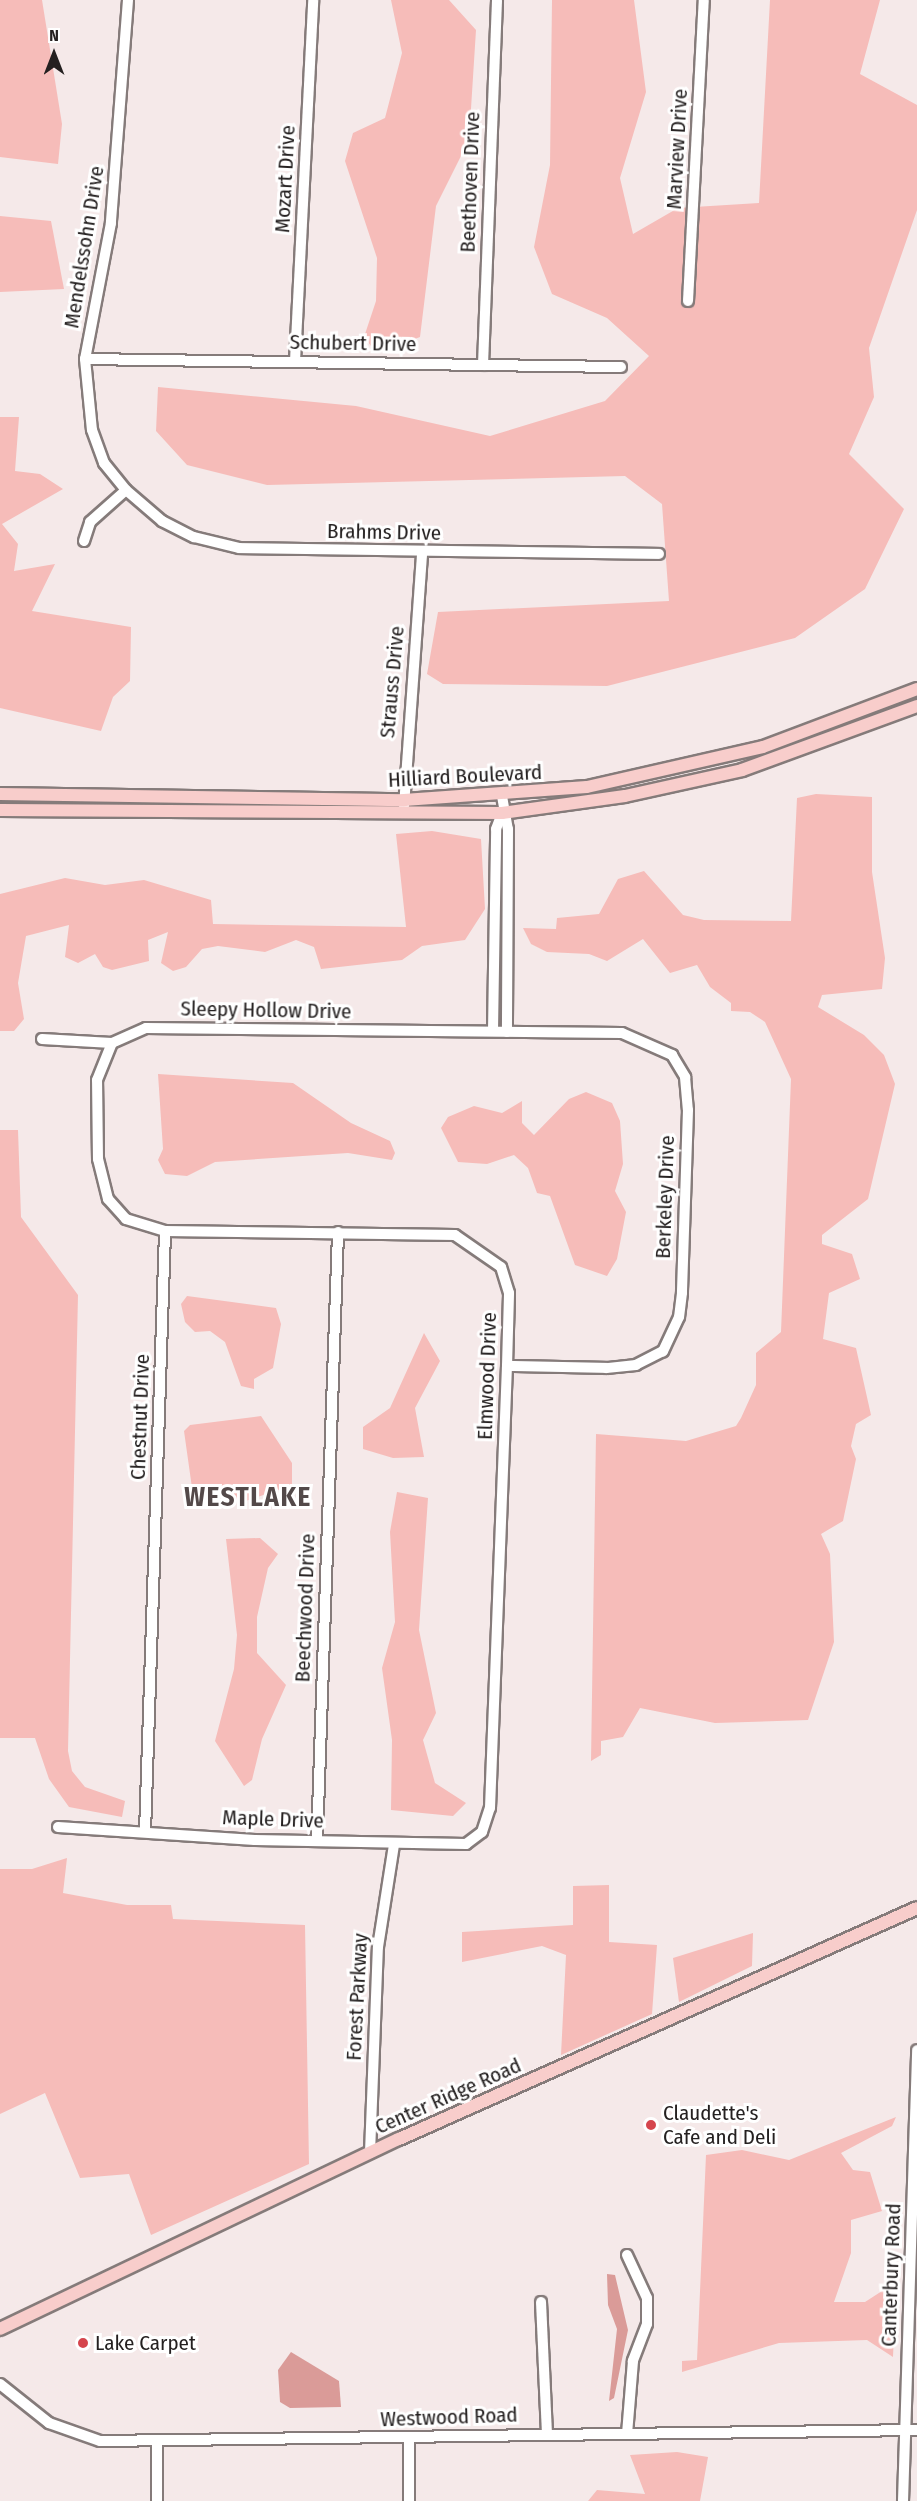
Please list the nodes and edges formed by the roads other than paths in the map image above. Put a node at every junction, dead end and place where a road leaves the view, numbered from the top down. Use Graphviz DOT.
graph roads {
  1 [pos="128,0"];
  2 [pos="313,0"];
  3 [pos="497,0"];
  4 [pos="704,0"];
  5 [pos="688,301"];
  6 [pos="85,359"];
  7 [pos="295,361"];
  8 [pos="483,365"];
  9 [pos="621,367"];
  10 [pos="126,490"];
  11 [pos="84,541"];
  12 [pos="422,553"];
  13 [pos="659,554"];
  14 [pos="917,689"];
  15 [pos="917,706"];
  16 [pos="0,794"];
  17 [pos="502,796"];
  18 [pos="404,800"];
  19 [pos="0,810"];
  20 [pos="502,813"];
  21 [pos="403,816"];
  22 [pos="494,1031"];
  23 [pos="507,1032"];
  24 [pos="42,1039"];
  25 [pos="112,1043"];
  26 [pos="165,1231"];
  27 [pos="338,1232"];
  28 [pos="507,1366"];
  29 [pos="58,1827"];
  30 [pos="145,1832"];
  31 [pos="482,1832"];
  32 [pos="317,1840"];
  33 [pos="394,1845"];
  34 [pos="917,1908"];
  35 [pos="917,2050"];
  36 [pos="370,2153"];
  37 [pos="627,2255"];
  38 [pos="541,2302"];
  39 [pos="0,2329"];
  40 [pos="0,2384"];
  41 [pos="911,2430"];
  42 [pos="547,2434"];
  43 [pos="627,2434"];
  44 [pos="410,2438"];
  45 [pos="157,2440"];
  46 [pos="157,2501"];
  47 [pos="410,2501"];
  48 [pos="903,2501"];
  1 -- 6 [label="street, Mendelssohn Drive"];
  2 -- 7 [label="street, Mozart Drive"];
  3 -- 8 [label="street, Beethoven Drive"];
  4 -- 5 [label="street, Marview Drive"];
  6 -- 7 [label="street, Schubert Drive"];
  6 -- 10 [label="street, Mendelssohn Drive"];
  7 -- 8 [label="street, Schubert Drive"];
  8 -- 9 [label="street, Schubert Drive"];
  10 -- 11 [label="street"];
  10 -- 12 [label="street, Brahms Drive"];
  12 -- 13 [label="street, Brahms Drive"];
  12 -- 18 [label="street, Strauss Drive"];
  14 -- 17 [label="main road, Hilliard Boulevard"];
  15 -- 20 [label="main road, Hilliard Boulevard"];
  16 -- 18 [label="main road, Hilliard Boulevard"];
  17 -- 18 [label="main road, Hilliard Boulevard"];
  17 -- 20 [label="street"];
  18 -- 21 [label="street, Strauss Drive"];
  19 -- 21 [label="main road, Hilliard Boulevard"];
  20 -- 21 [label="main road, Hilliard Boulevard"];
  20 -- 22 [label="street"];
  20 -- 23 [label="street"];
  22 -- 23 [label="street, Berkeley Drive"];
  22 -- 25 [label="street, Sleepy Hollow Drive"];
  23 -- 28 [label="street, Berkeley Drive"];
  24 -- 25 [label="street, Sleepy Hollow Drive"];
  25 -- 26 [label="street"];
  26 -- 27 [label="street, Elmwood Drive"];
  26 -- 30 [label="street, Chestnut Drive"];
  27 -- 28 [label="street, Elmwood Drive"];
  27 -- 32 [label="street, Beechwood Drive"];
  28 -- 31 [label="street, Elmwood Drive"];
  29 -- 30 [label="street, Maple Drive"];
  30 -- 32 [label="street, Maple Drive"];
  31 -- 33 [label="street, Maple Drive"];
  32 -- 33 [label="street, Maple Drive"];
  33 -- 36 [label="street, Forest Parkway"];
  34 -- 36 [label="main road, Center Ridge Road"];
  35 -- 41 [label="street, Canterbury Road"];
  36 -- 39 [label="main road, Center Ridge Road"];
  37 -- 43 [label="street"];
  38 -- 42 [label="street"];
  40 -- 45 [label="street, Westwood Road"];
  41 -- 43 [label="street, Westwood Road"];
  41 -- 48 [label="street, Canterbury Road"];
  42 -- 43 [label="street, Westwood Road"];
  42 -- 44 [label="street, Westwood Road"];
  44 -- 45 [label="street, Westwood Road"];
  44 -- 47 [label="street"];
  45 -- 46 [label="street"];
}
